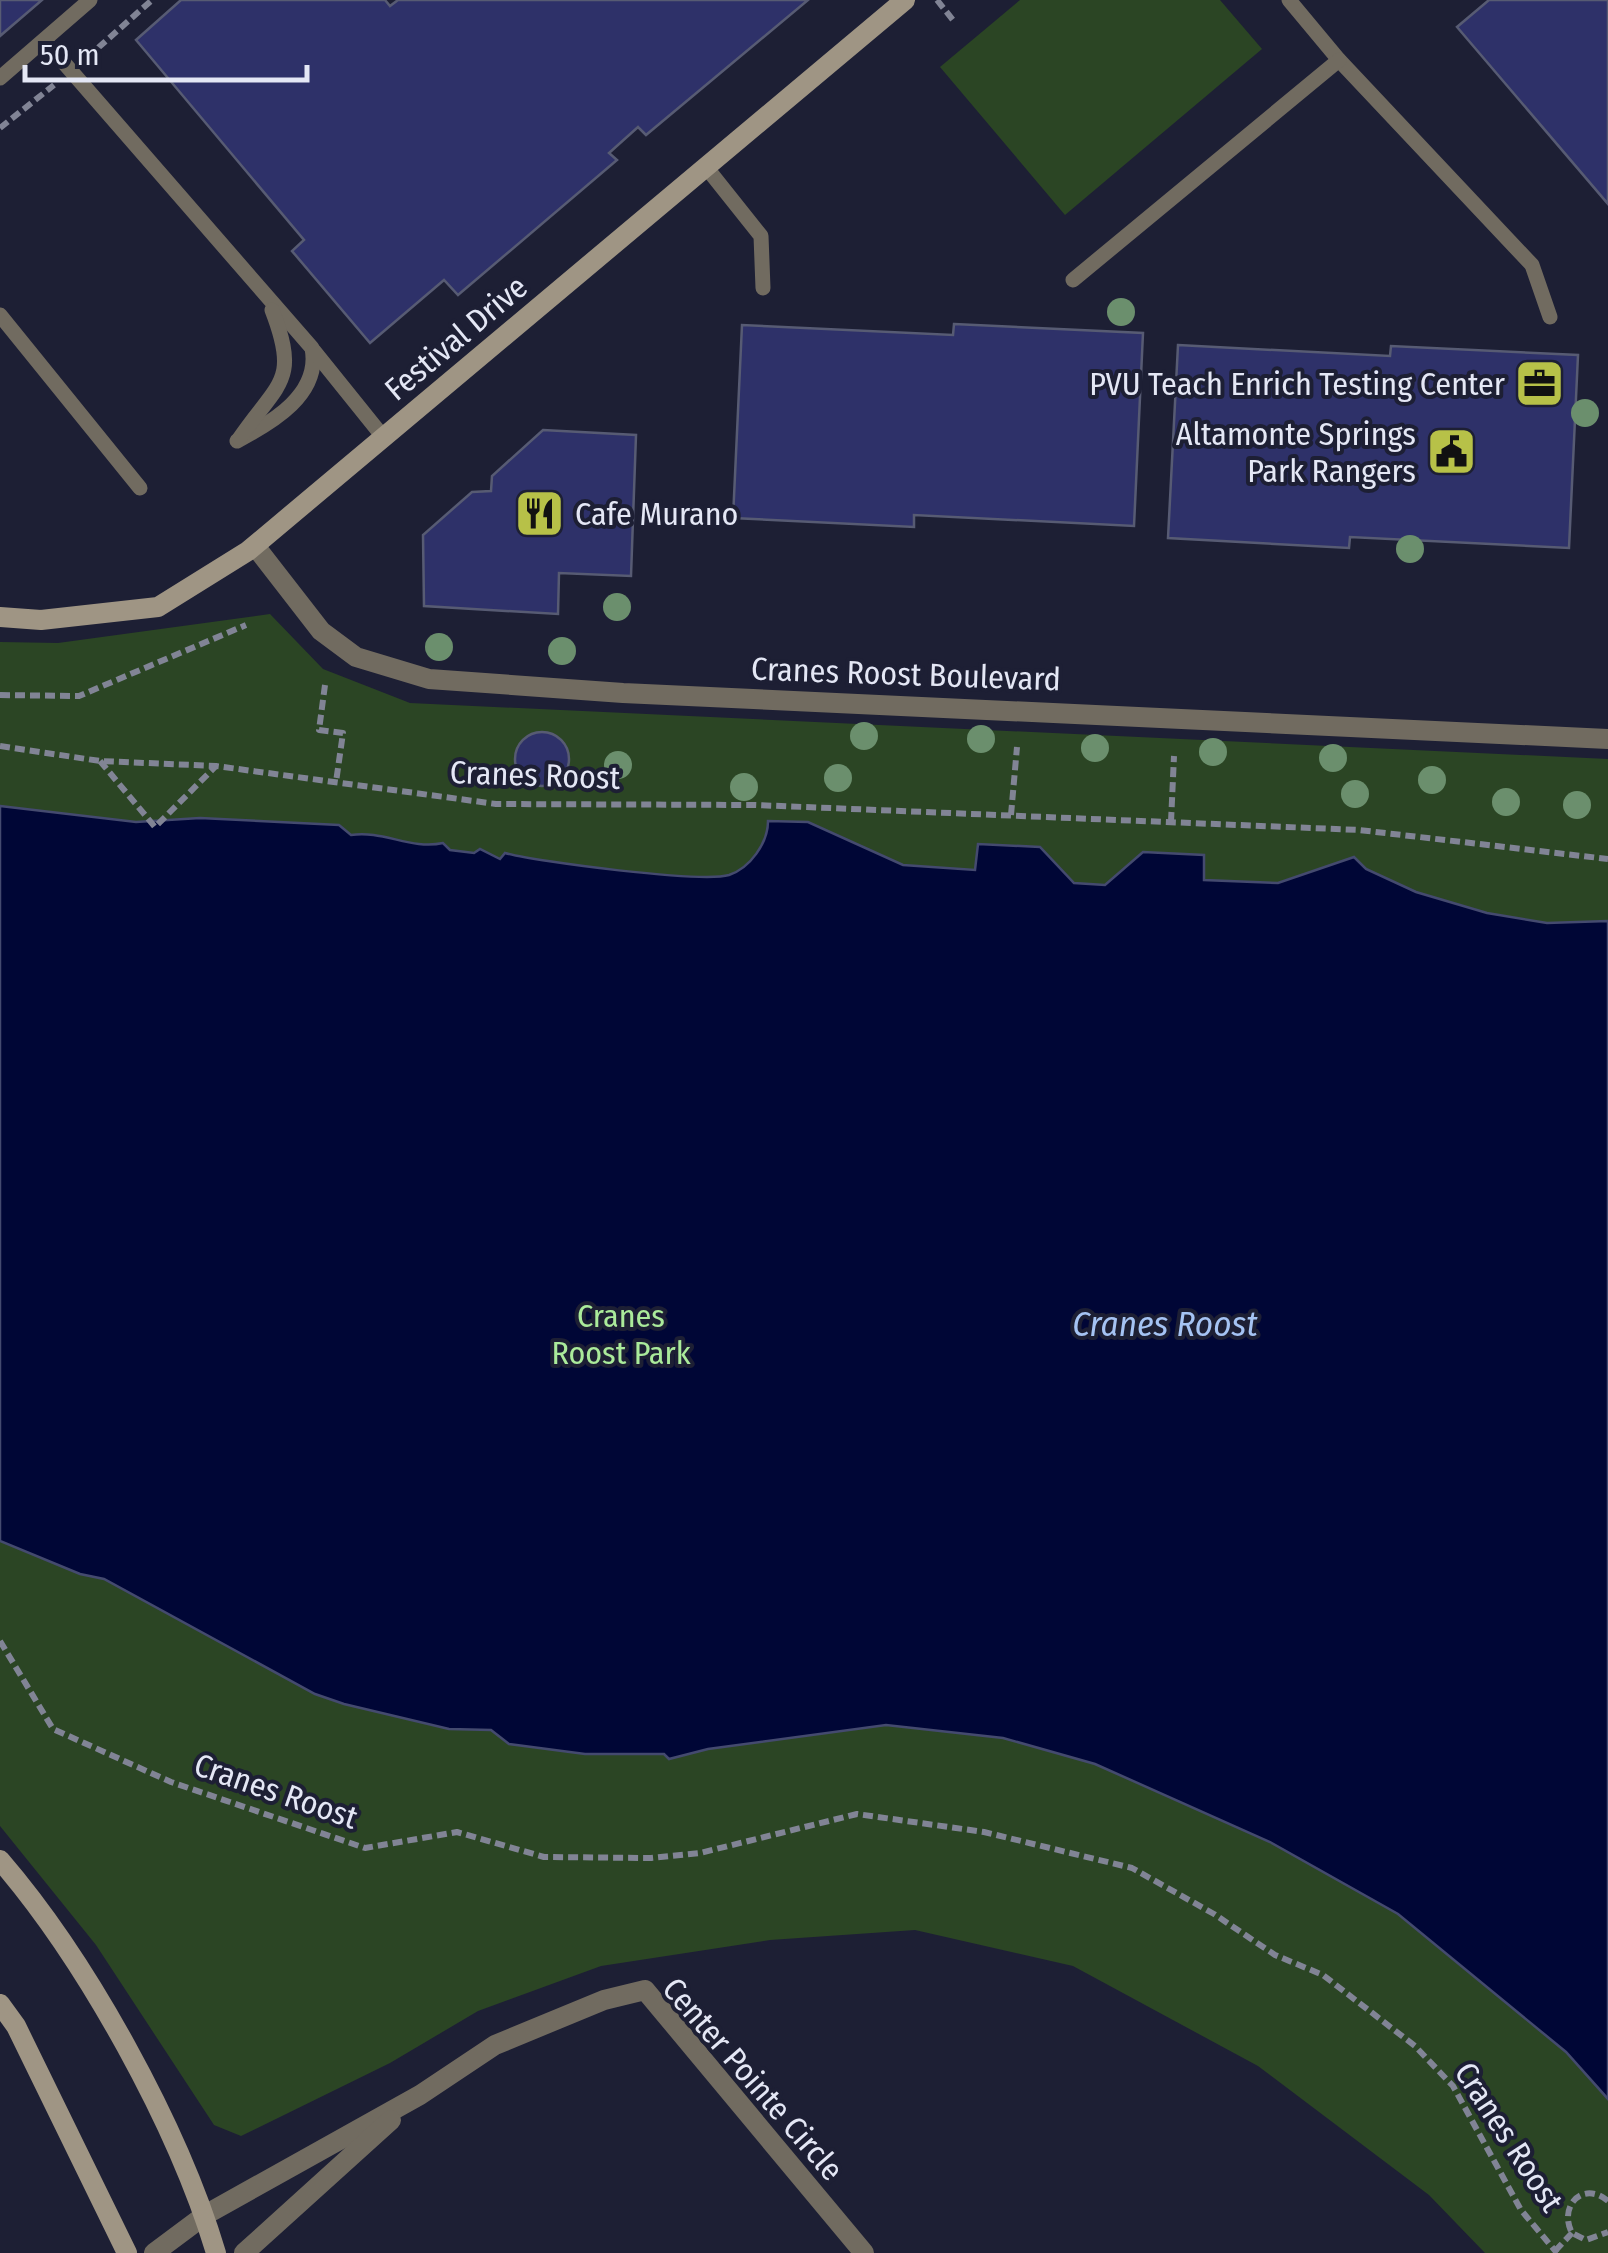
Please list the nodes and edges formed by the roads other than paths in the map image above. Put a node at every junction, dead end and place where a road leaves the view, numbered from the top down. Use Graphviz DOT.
graph roads {
  1 [pos="90,0"];
  2 [pos="905,0"];
  3 [pos="1289,0"];
  4 [pos="45,42"];
  5 [pos="1339,60"];
  6 [pos="0,78"];
  7 [pos="706,168"];
  8 [pos="1073,280"];
  9 [pos="763,288"];
  10 [pos="270,306"];
  11 [pos="0,315"];
  12 [pos="1550,317"];
  13 [pos="312,348"];
  14 [pos="384,438"];
  15 [pos="140,488"];
  16 [pos="255,546"];
  17 [pos="0,617"];
  18 [pos="1608,740"];
  19 [pos="0,1860"];
  20 [pos="0,2004"];
  21 [pos="420,2094"];
  22 [pos="205,2215"];
  23 [pos="128,2253"];
  24 [pos="154,2253"];
  25 [pos="216,2253"];
  26 [pos="244,2253"];
  27 [pos="864,2253"];
  1 -- 4 [label="lane"];
  2 -- 7 [label="street, Festival Drive"];
  3 -- 5 [label="lane"];
  4 -- 6 [label="lane"];
  4 -- 10 [label="lane"];
  5 -- 8 [label="lane"];
  5 -- 12 [label="lane"];
  7 -- 9 [label="lane"];
  7 -- 14 [label="street, Festival Drive"];
  10 -- 13 [label="lane"];
  10 -- 13 [label="lane"];
  11 -- 15 [label="lane"];
  13 -- 14 [label="lane"];
  14 -- 16 [label="street, Festival Drive"];
  16 -- 17 [label="street, Festival Drive"];
  16 -- 18 [label="street, Cranes Roost Boulevard"];
  19 -- 22 [label="street"];
  20 -- 23 [label="street"];
  21 -- 22 [label="street, Center Pointe Circle"];
  21 -- 26 [label="street, Center Pointe Circle"];
  21 -- 27 [label="street, Center Pointe Circle"];
  22 -- 24 [label="street, Center Pointe Circle"];
  22 -- 25 [label="street"];
}
